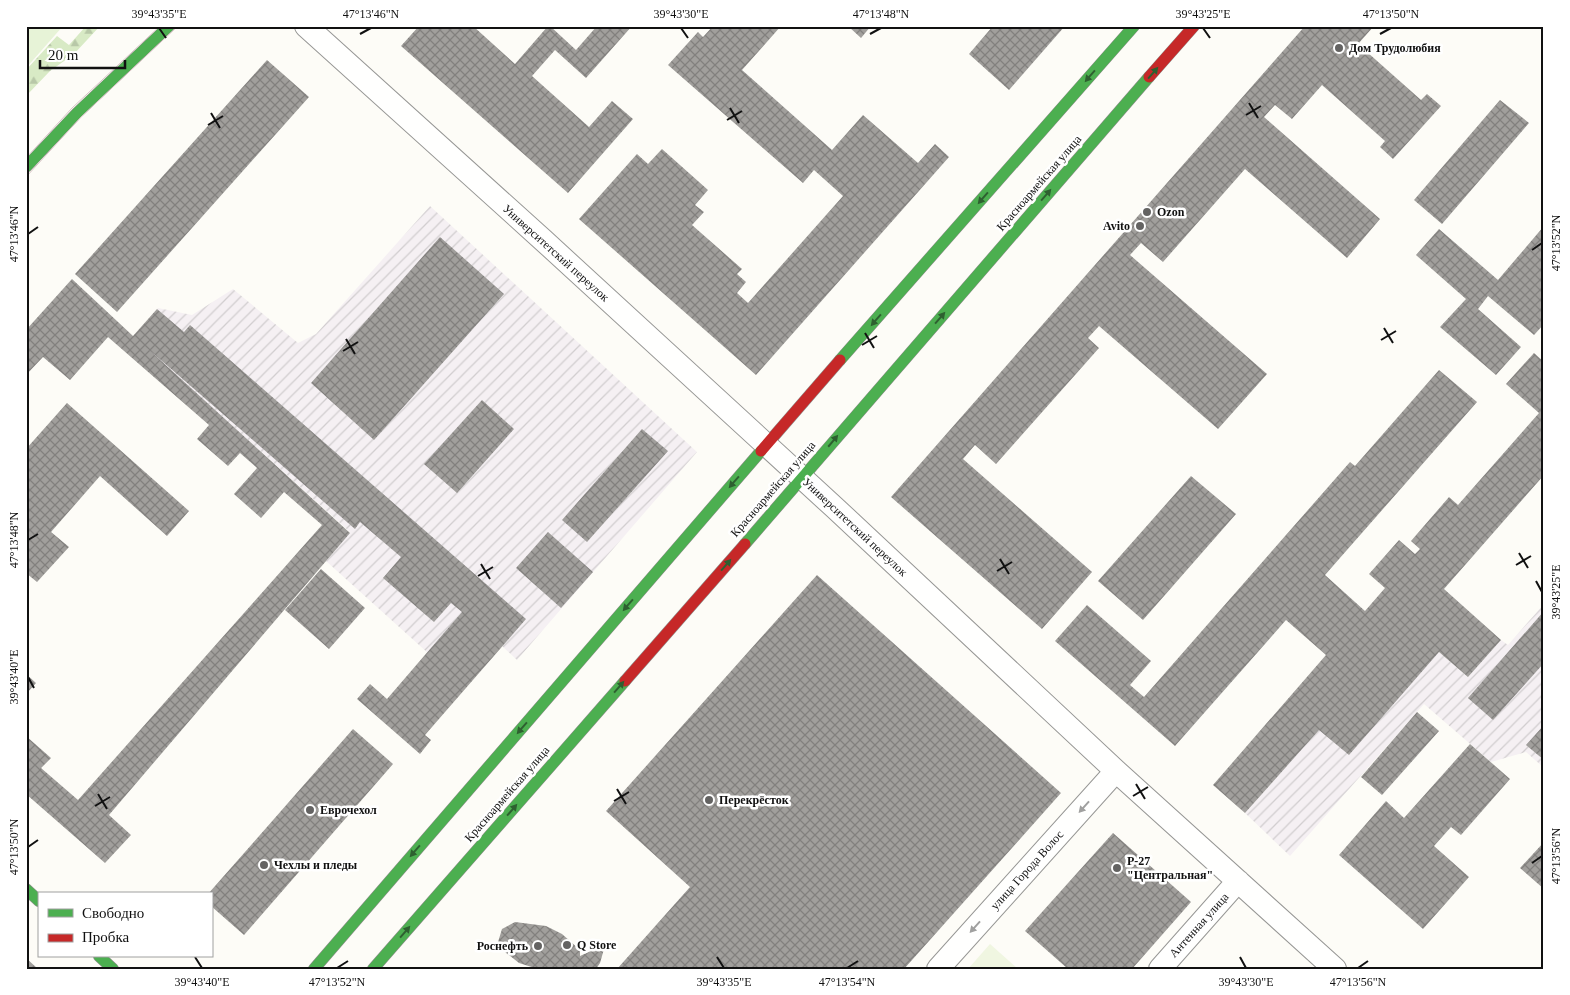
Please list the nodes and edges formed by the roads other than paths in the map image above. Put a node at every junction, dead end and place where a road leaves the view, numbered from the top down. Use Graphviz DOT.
graph roads {
  1 [pos="169,26"];
  2 [pos="306,26"];
  3 [pos="1134,26"];
  4 [pos="1194,26"];
  5 [pos="26,167"];
  6 [pos="766,445"];
  7 [pos="802,478"];
  8 [pos="1116,771"];
  9 [pos="1238,881"];
  10 [pos="26,889"];
  11 [pos="38,900"];
  12 [pos="101,958"];
  13 [pos="113,969"];
  14 [pos="314,969"];
  15 [pos="373,969"];
  16 [pos="938,969"];
  17 [pos="1160,969"];
  18 [pos="1335,969"];
  1 -- 5 [label="main road"];
  2 -- 6 [label="street, Университетский переулок"];
  3 -- 6 [label="main road, one-way"];
  7 -- 4 [label="main road, Красноармейская улица, one-way"];
  6 -- 7 [label="street, Университетский переулок"];
  6 -- 14 [label="main road, one-way"];
  7 -- 8 [label="street, Университетский переулок"];
  15 -- 7 [label="main road, Красноармейская улица, one-way"];
  8 -- 9 [label="street, Университетский переулок"];
  8 -- 16 [label="street, улица Города Волос, one-way"];
  9 -- 17 [label="street, Антенная улица"];
  9 -- 18 [label="street, Университетский переулок"];
  10 -- 11 [label="main road"];
  12 -- 13 [label="main road"];
}
